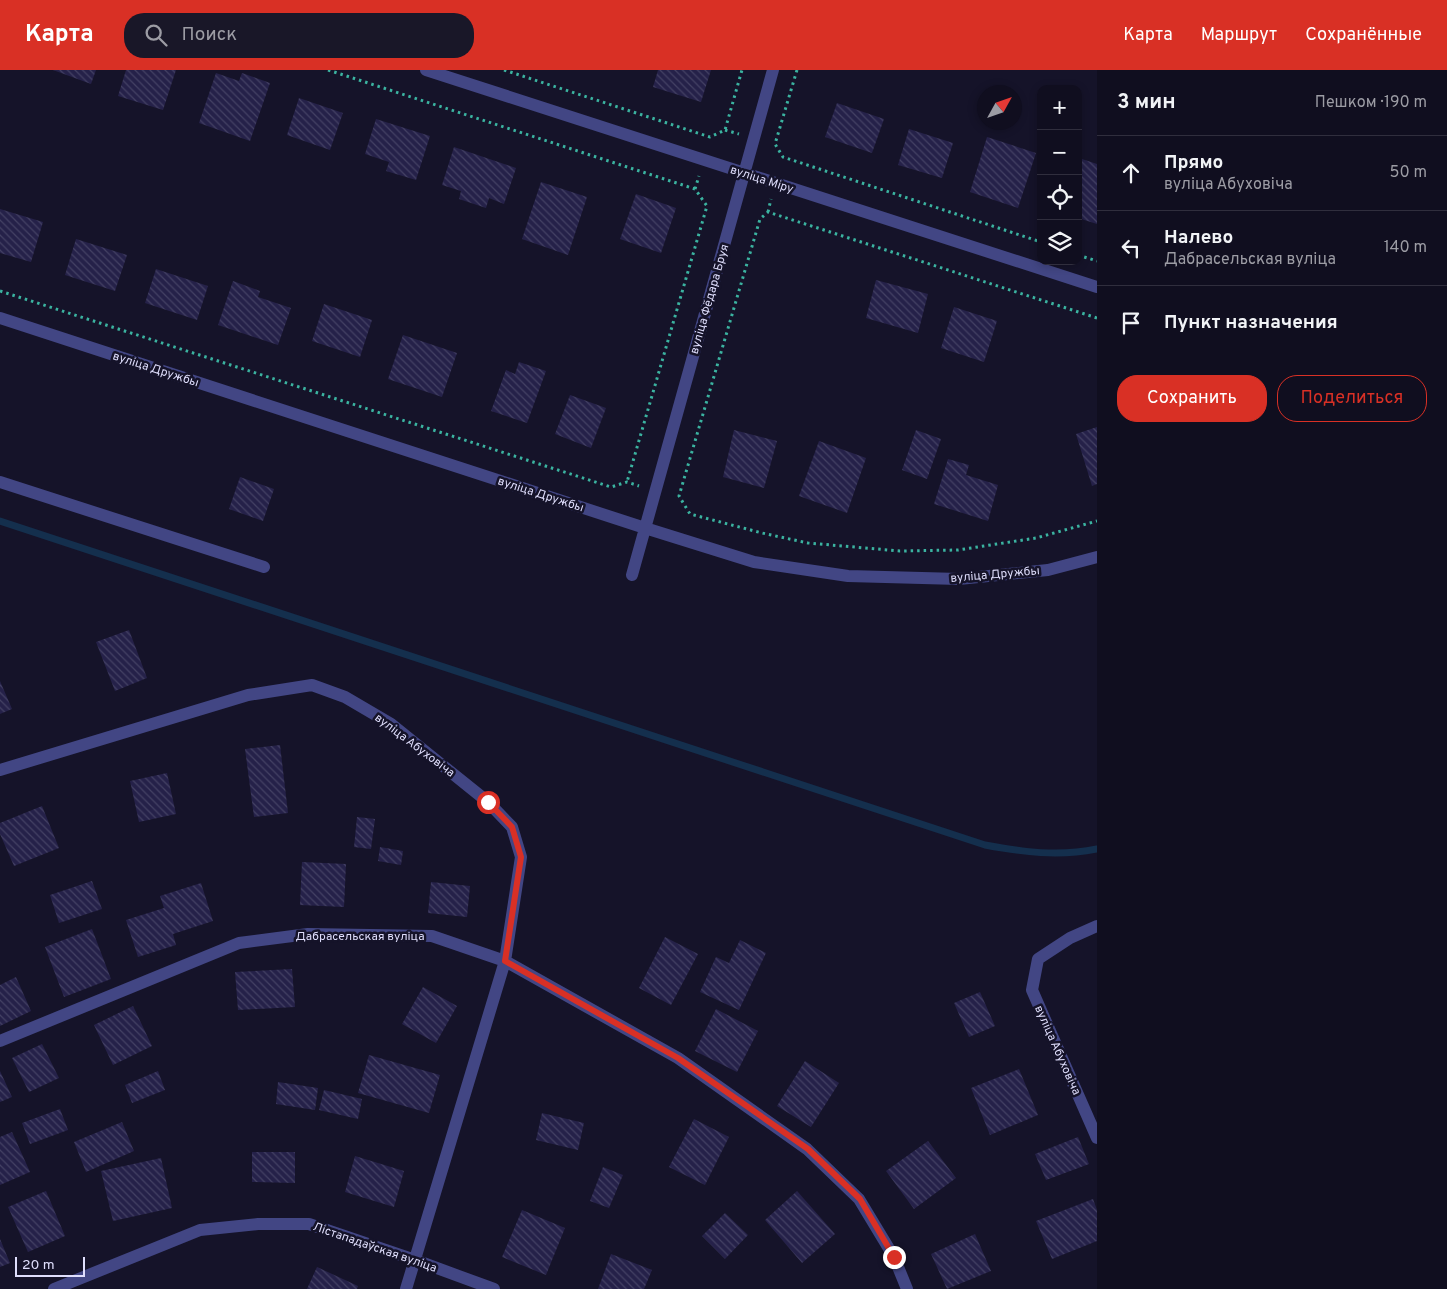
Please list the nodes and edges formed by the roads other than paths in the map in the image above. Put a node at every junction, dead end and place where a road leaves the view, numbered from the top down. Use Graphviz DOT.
graph roads {
  1 [pos="426,70"];
  2 [pos="773,70"];
  3 [pos="744,173"];
  4 [pos="1097,287"];
  5 [pos="0,318"];
  6 [pos="0,482"];
  7 [pos="645,528"];
  8 [pos="1097,557"];
  9 [pos="264,567"];
  10 [pos="632,575"];
  11 [pos="0,770"];
  12 [pos="1097,926"];
  13 [pos="505,961"];
  14 [pos="0,1041"];
  15 [pos="1097,1138"];
  16 [pos="415,1260"];
  17 [pos="54,1289"];
  18 [pos="406,1289"];
  19 [pos="494,1289"];
  20 [pos="907,1289"];
  1 -- 3 [label="street, вуліца Міру"];
  2 -- 3 [label="street, вуліца Фёдара Бруя"];
  3 -- 4 [label="street, вуліца Міру"];
  3 -- 7 [label="street, вуліца Фёдара Бруя"];
  5 -- 7 [label="street, вуліца Дружбы"];
  6 -- 9 [label="street"];
  7 -- 8 [label="street, вуліца Дружбы"];
  7 -- 10 [label="street, вуліца Фёдара Бруя"];
  11 -- 13 [label="street, вуліца Абуховіча"];
  12 -- 15 [label="street, вуліца Абуховіча"];
  13 -- 14 [label="street, Дабрасельская вуліца"];
  13 -- 16 [label="street, вуліца Абуховіча"];
  13 -- 20 [label="street, Дабрасельская вуліца"];
  16 -- 17 [label="street, Лістападаўская вуліца"];
  16 -- 18 [label="street, вуліца Абуховіча"];
  16 -- 19 [label="street, Лістападаўская вуліца"];
}
